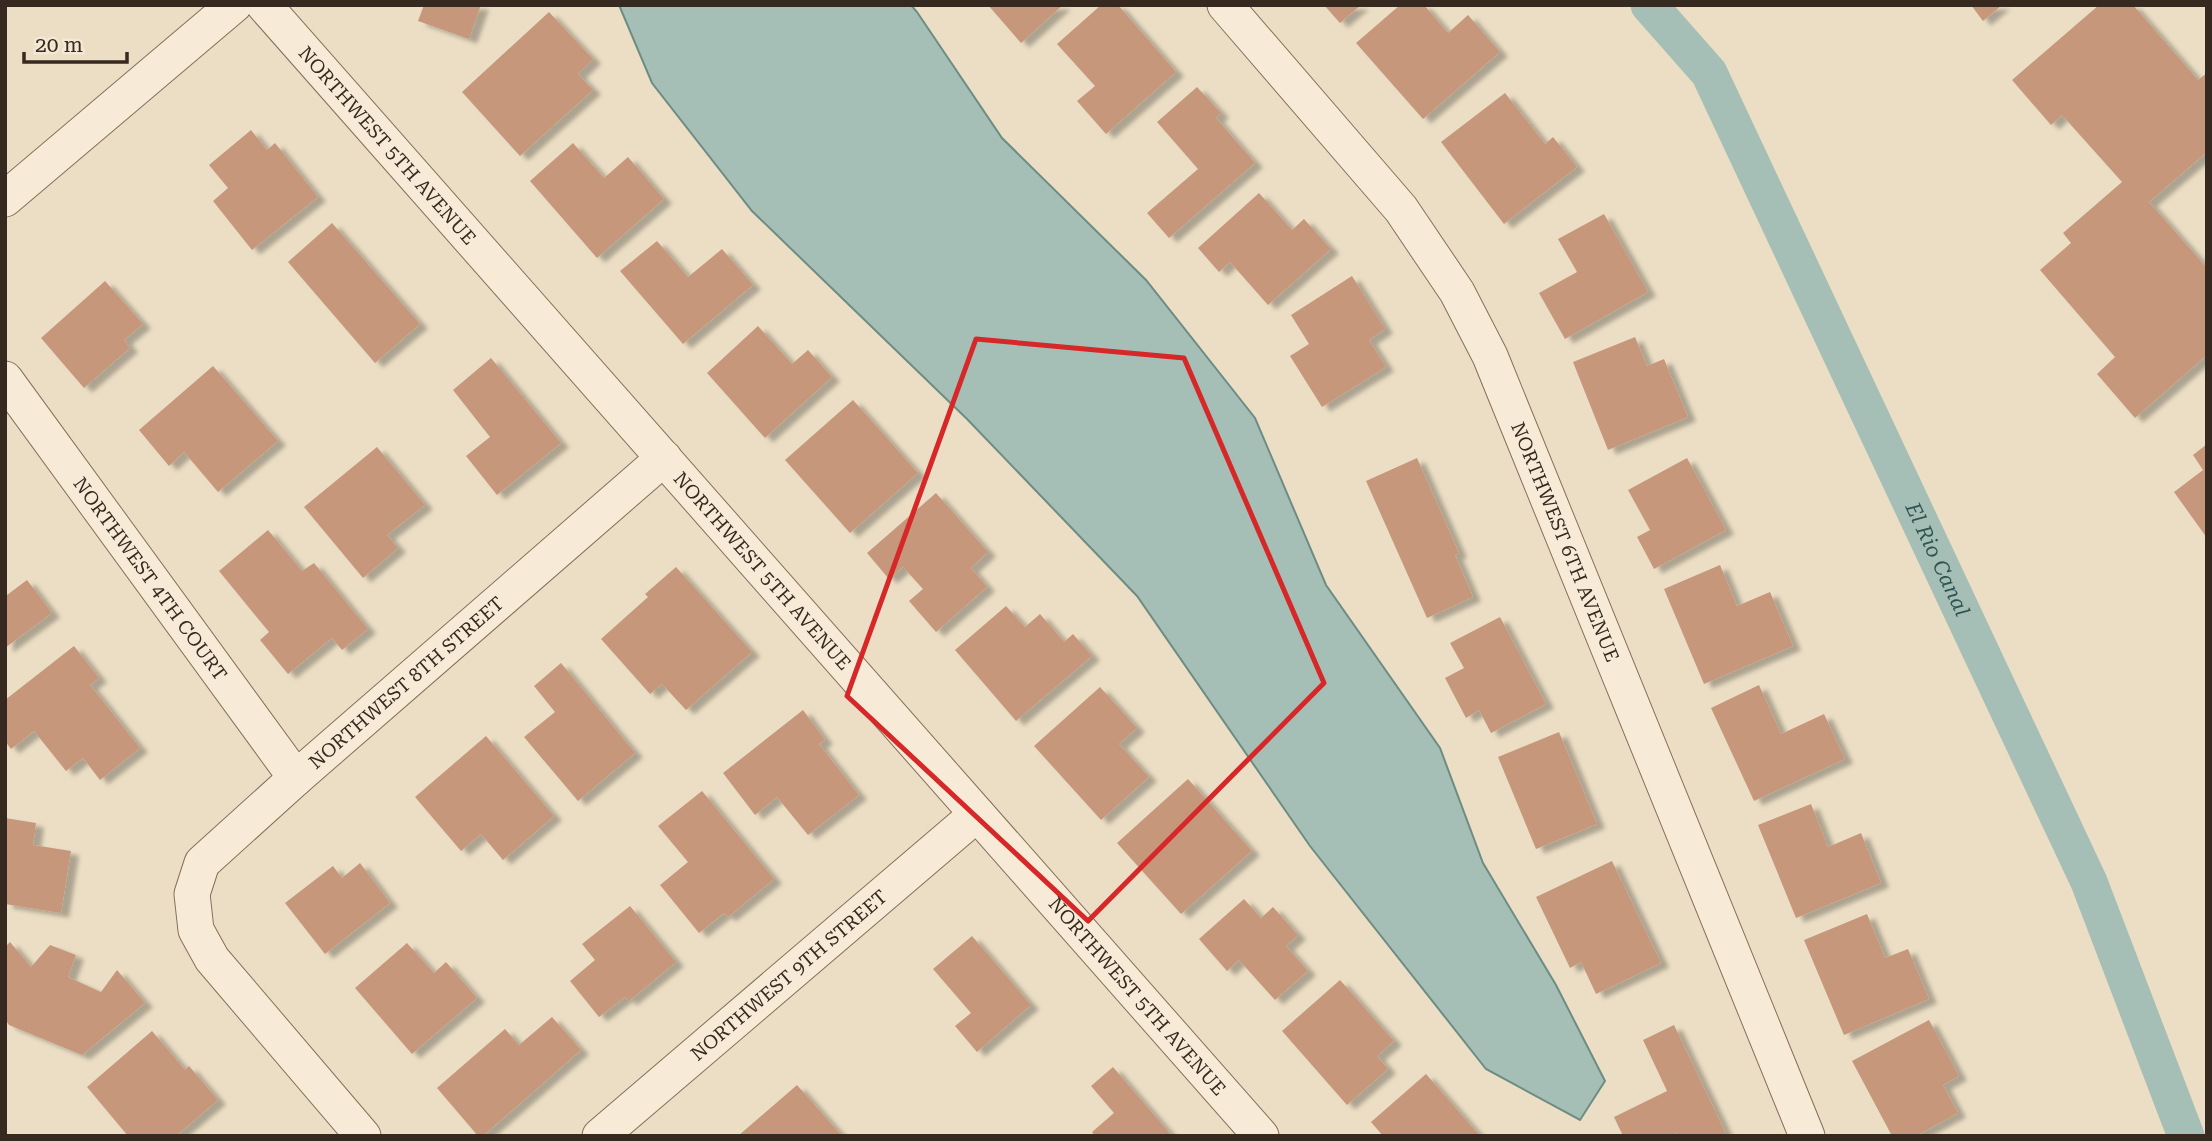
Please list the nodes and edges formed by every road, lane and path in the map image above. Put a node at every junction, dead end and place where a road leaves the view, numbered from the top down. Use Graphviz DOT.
graph roads {
  1 [pos="234,5"];
  2 [pos="264,5"];
  3 [pos="1225,5"];
  4 [pos="5,199"];
  5 [pos="5,379"];
  6 [pos="664,458"];
  7 [pos="296,778"];
  8 [pos="977,814"];
  9 [pos="363,1136"];
  10 [pos="600,1136"];
  11 [pos="1261,1136"];
  12 [pos="1807,1136"];
  1 -- 4 [label="street"];
  2 -- 6 [label="street, NORTHWEST 5TH AVENUE"];
  3 -- 12 [label="street, NORTHWEST 6TH AVENUE"];
  5 -- 7 [label="street, NORTHWEST 4TH COURT"];
  6 -- 7 [label="street, NORTHWEST 8TH STREET"];
  6 -- 8 [label="street, NORTHWEST 5TH AVENUE"];
  7 -- 9 [label="street, NORTHWEST 8TH STREET"];
  8 -- 10 [label="street, NORTHWEST 9TH STREET"];
  8 -- 11 [label="street, NORTHWEST 5TH AVENUE"];
}
